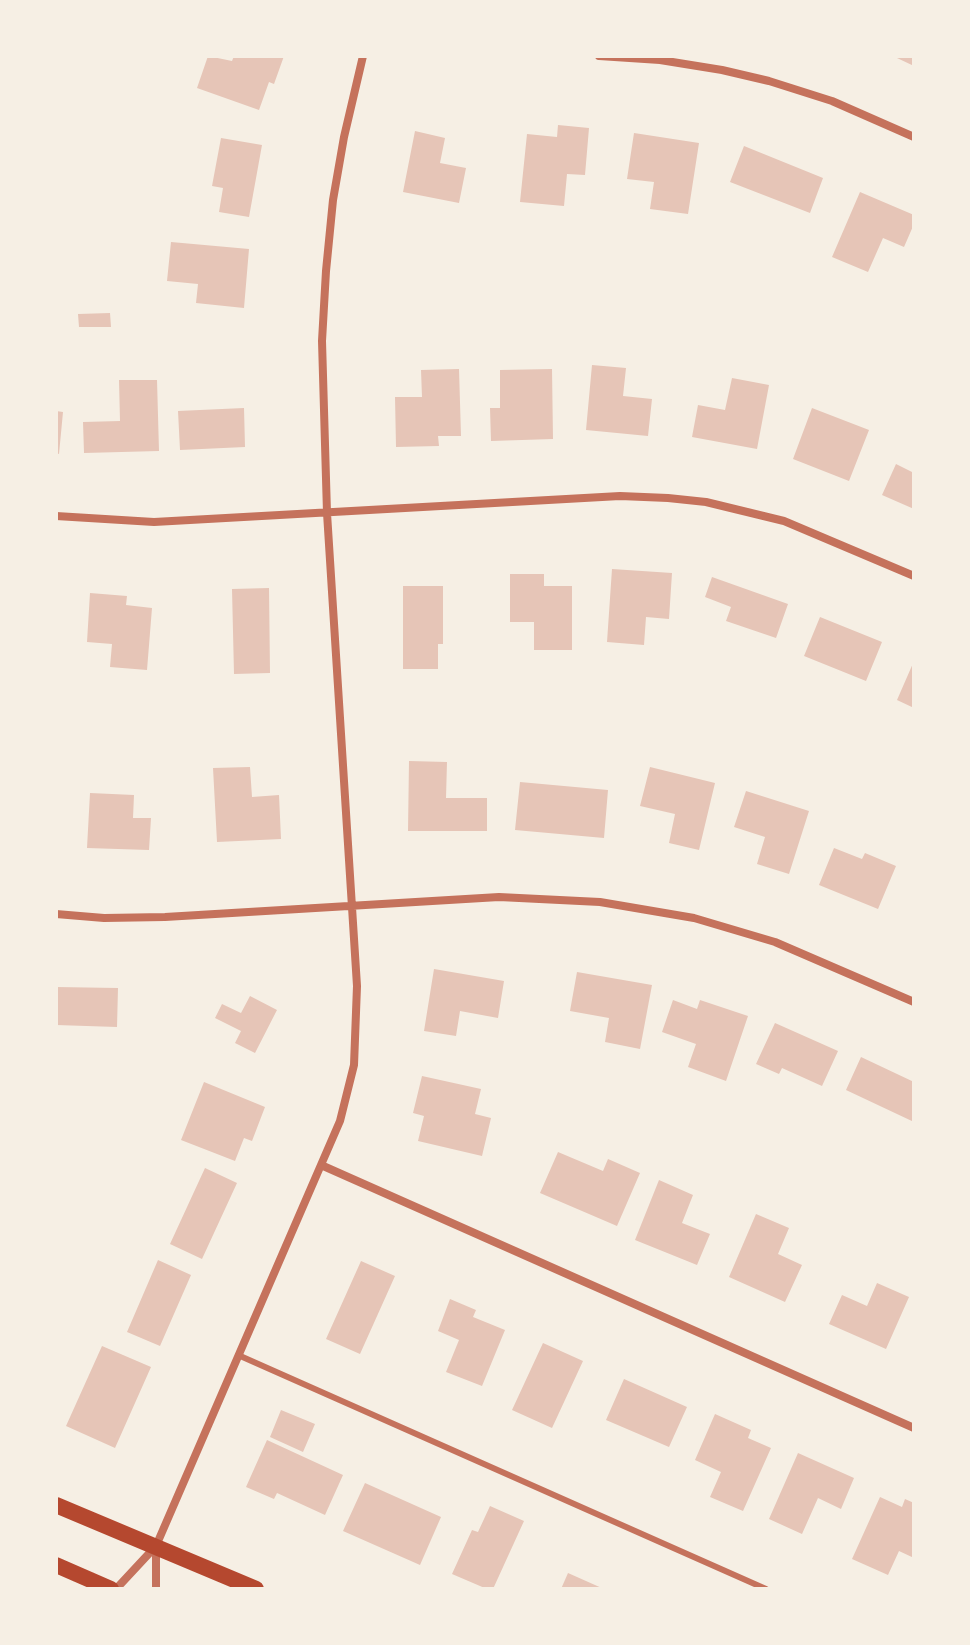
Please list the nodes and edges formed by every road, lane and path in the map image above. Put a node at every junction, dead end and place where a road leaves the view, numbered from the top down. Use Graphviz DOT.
graph roads {
  1 [pos="363,56"];
  2 [pos="599,56"];
  3 [pos="914,137"];
  4 [pos="327,513"];
  5 [pos="56,516"];
  6 [pos="914,576"];
  7 [pos="351,906"];
  8 [pos="56,914"];
  9 [pos="914,1002"];
  10 [pos="321,1165"];
  11 [pos="238,1355"];
  12 [pos="914,1428"];
  13 [pos="56,1505"];
  14 [pos="156,1546"];
  15 [pos="56,1565"];
  16 [pos="114,1589"];
  17 [pos="156,1589"];
  18 [pos="256,1589"];
  19 [pos="766,1589"];
  1 -- 4 [label="street"];
  2 -- 3 [label="street"];
  4 -- 5 [label="street"];
  4 -- 6 [label="street"];
  4 -- 7 [label="street"];
  7 -- 8 [label="street"];
  7 -- 9 [label="street"];
  7 -- 10 [label="street"];
  10 -- 11 [label="street"];
  10 -- 12 [label="street"];
  11 -- 14 [label="street"];
  11 -- 19 [label="lane"];
  13 -- 14 [label="main road"];
  14 -- 16 [label="street"];
  14 -- 17 [label="street"];
  14 -- 18 [label="main road"];
  15 -- 16 [label="main road"];
}
